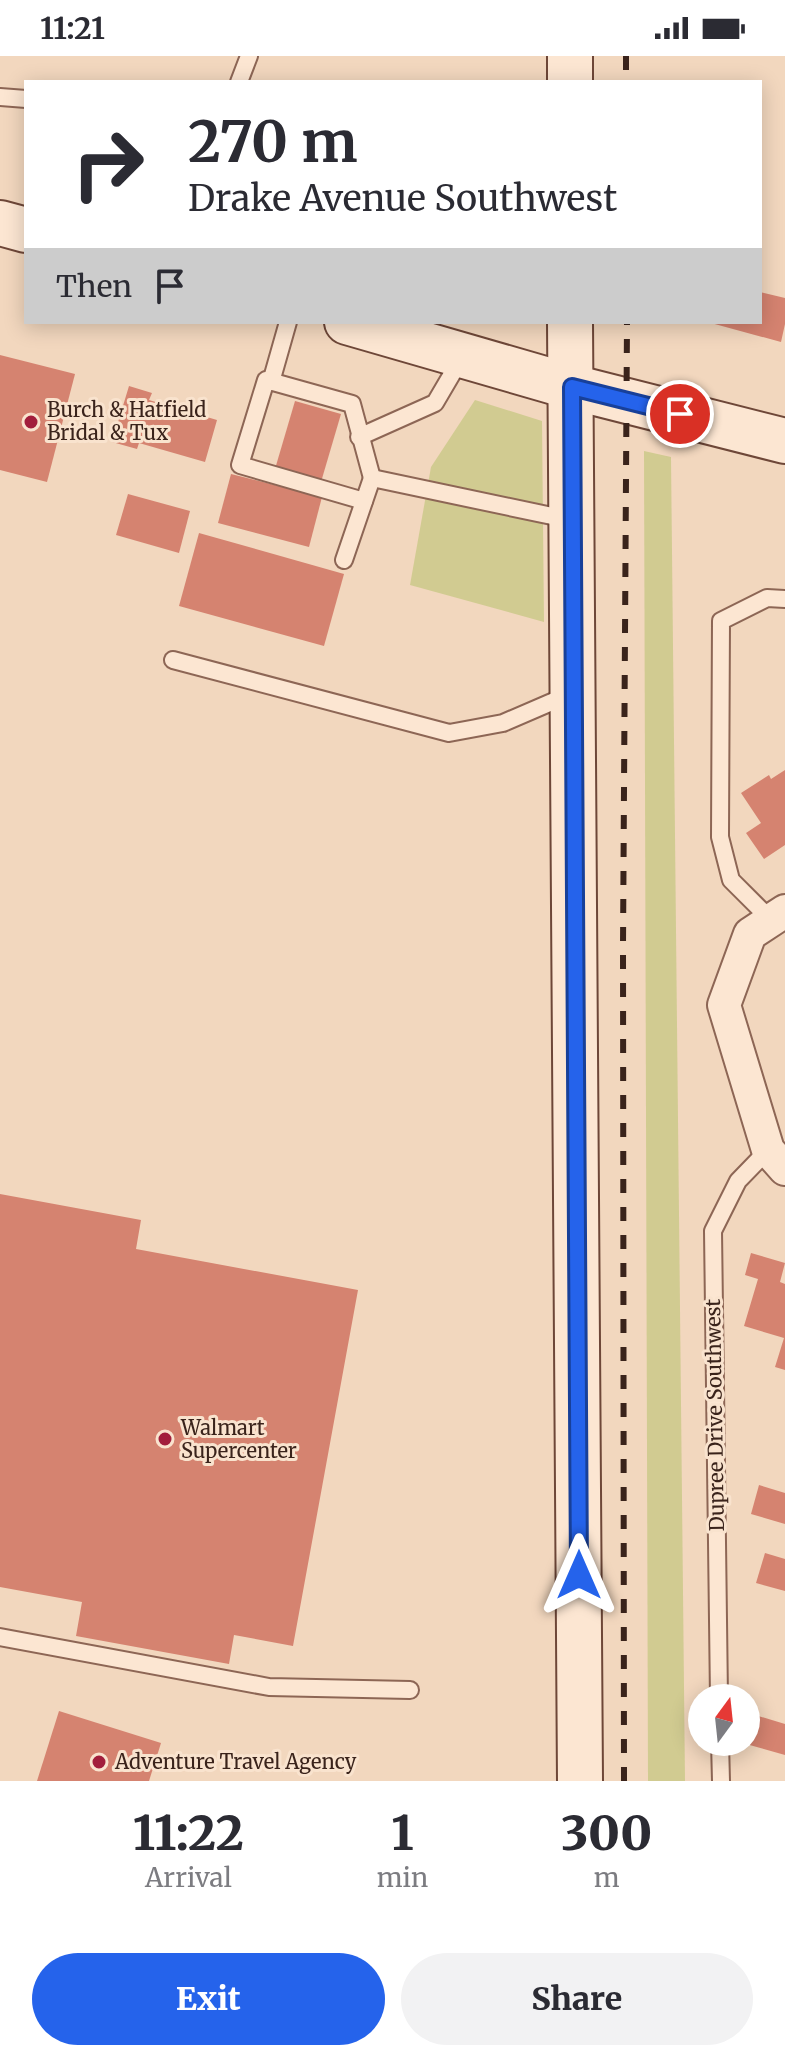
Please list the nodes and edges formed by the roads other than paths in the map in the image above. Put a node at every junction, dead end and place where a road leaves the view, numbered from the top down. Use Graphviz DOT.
graph roads {
  1 [pos="249,56"];
  2 [pos="570,56"];
  3 [pos="240,80"];
  4 [pos="570,80"];
  5 [pos="0,97"];
  6 [pos="24,99"];
  7 [pos="0,223"];
  8 [pos="24,229"];
  9 [pos="287,324"];
  10 [pos="354,324"];
  11 [pos="570,324"];
  12 [pos="462,356"];
  13 [pos="271,382"];
  14 [pos="572,387"];
  15 [pos="359,437"];
  16 [pos="785,441"];
  17 [pos="372,478"];
  18 [pos="364,501"];
  19 [pos="572,520"];
  20 [pos="344,560"];
  21 [pos="785,599"];
  22 [pos="173,660"];
  23 [pos="573,693"];
  24 [pos="778,915"];
  25 [pos="776,1160"];
  26 [pos="0,1637"];
  27 [pos="719,1684"];
  28 [pos="410,1690"];
  29 [pos="720,1756"];
  30 [pos="580,1781"];
  31 [pos="721,1781"];
  1 -- 3 [label="lane"];
  2 -- 4 [label="street"];
  5 -- 6 [label="lane"];
  7 -- 8 [label="street"];
  9 -- 13 [label="lane"];
  10 -- 12 [label="street"];
  11 -- 14 [label="street"];
  12 -- 14 [label="street"];
  12 -- 15 [label="lane"];
  13 -- 15 [label="lane"];
  13 -- 18 [label="lane"];
  14 -- 16 [label="street"];
  14 -- 19 [label="street"];
  15 -- 17 [label="lane"];
  17 -- 18 [label="lane"];
  17 -- 19 [label="lane"];
  18 -- 20 [label="lane"];
  19 -- 23 [label="street"];
  21 -- 24 [label="lane"];
  22 -- 23 [label="lane"];
  23 -- 30 [label="street"];
  24 -- 25 [label="street, Dupree Drive Southwest"];
  25 -- 27 [label="lane, Dupree Drive Southwest"];
  26 -- 28 [label="lane"];
  29 -- 31 [label="lane"];
}
